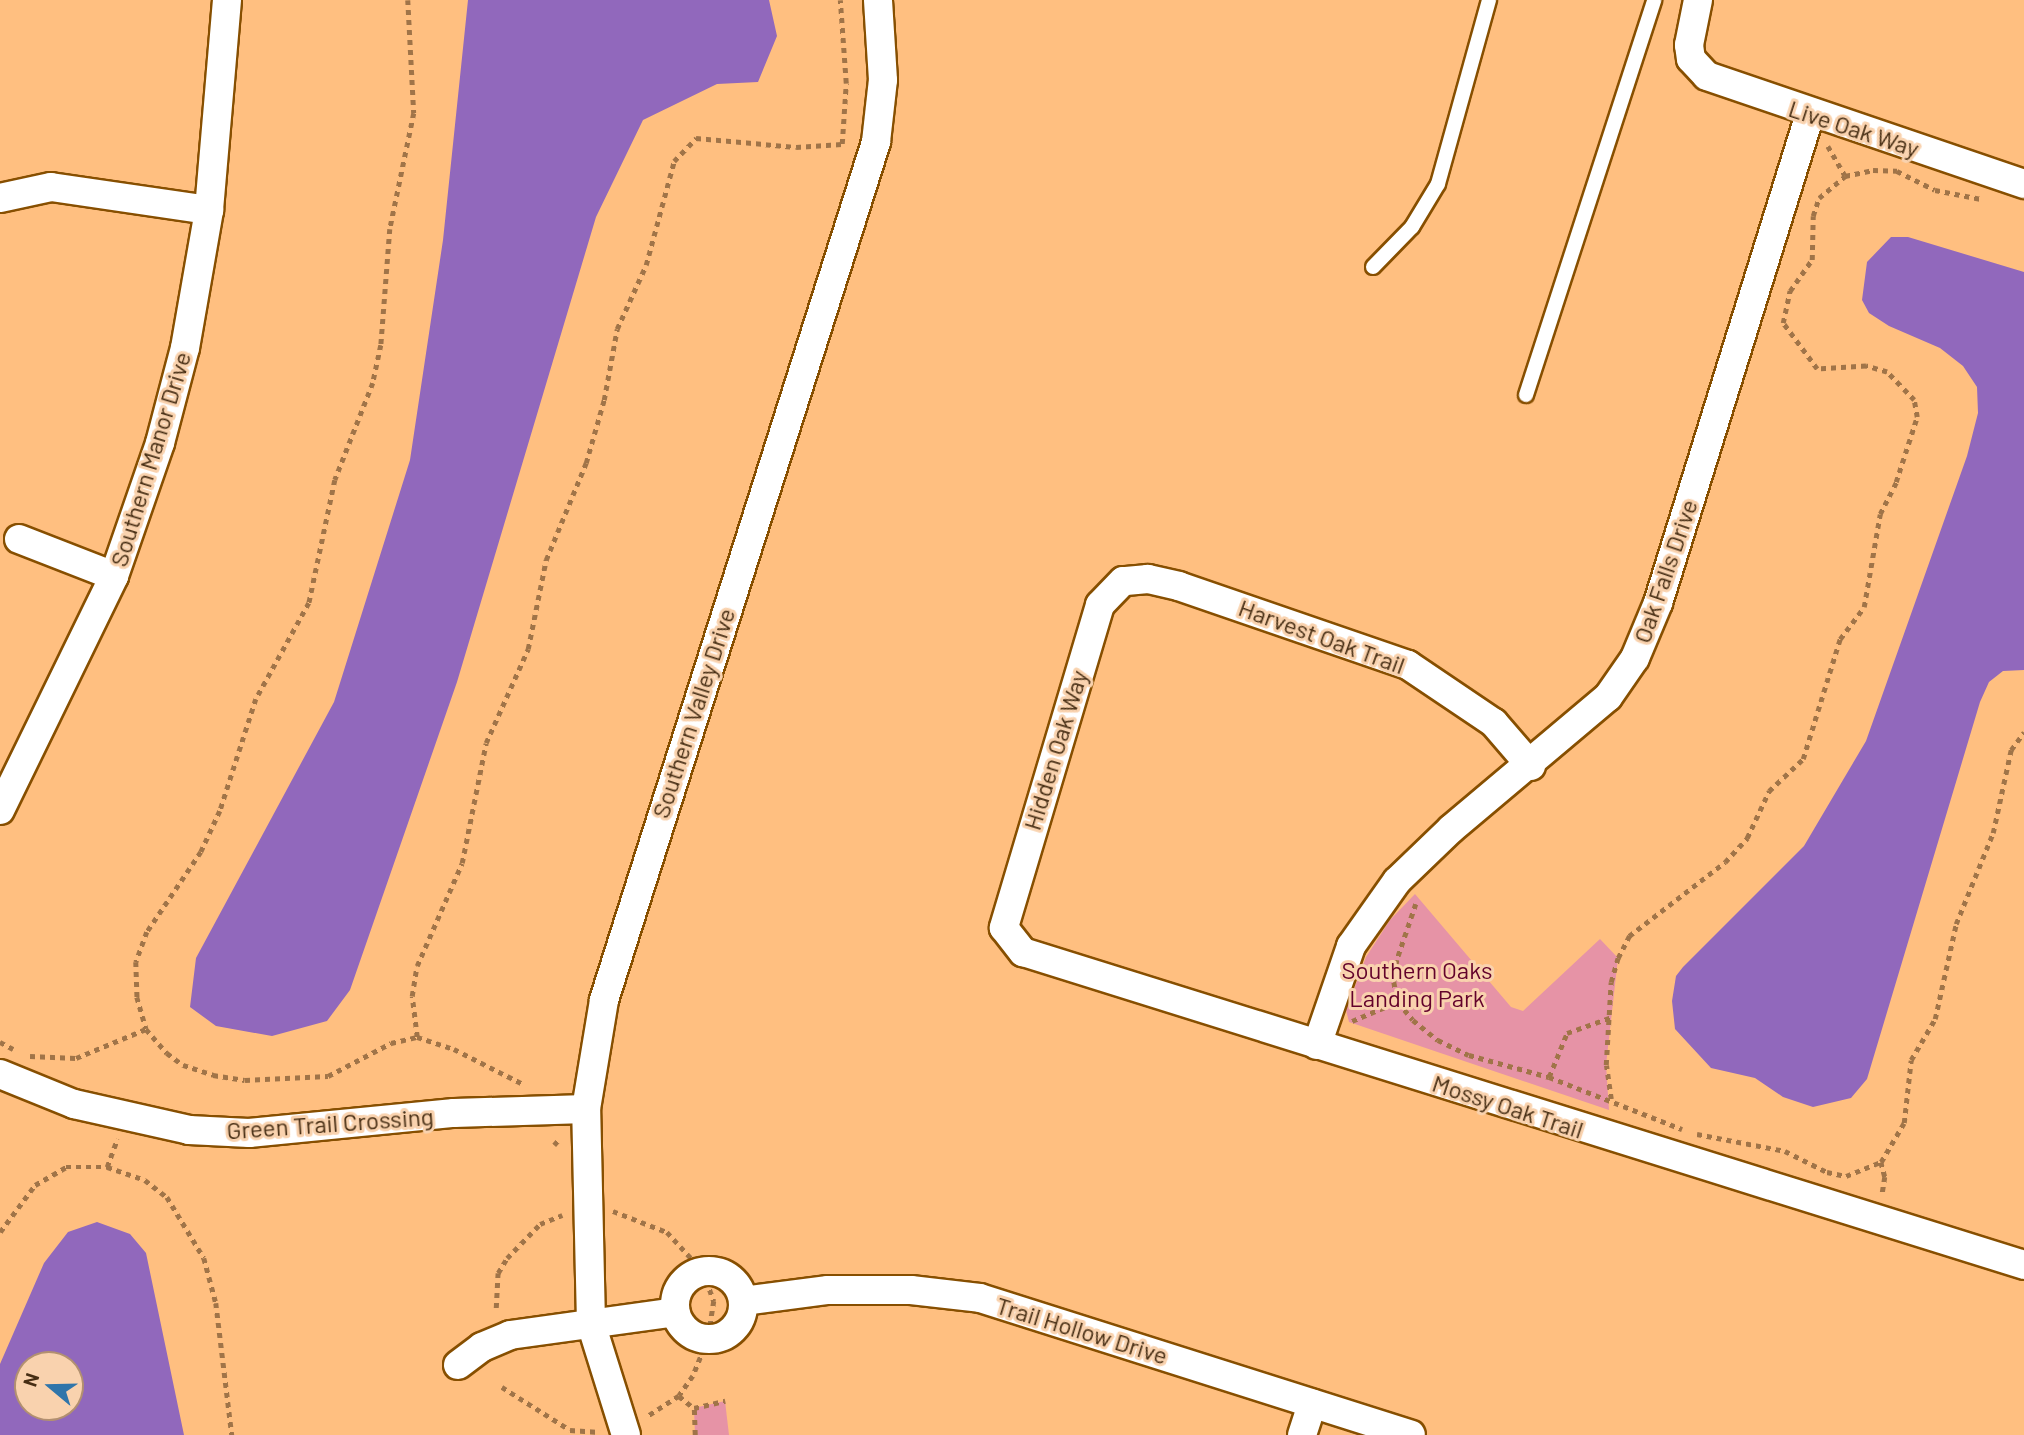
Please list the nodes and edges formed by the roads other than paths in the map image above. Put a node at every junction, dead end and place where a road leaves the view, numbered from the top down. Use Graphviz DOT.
graph roads {
  1 [pos="227,0"];
  2 [pos="878,0"];
  3 [pos="1489,0"];
  4 [pos="1654,0"];
  5 [pos="1698,0"];
  6 [pos="1810,114"];
  7 [pos="2024,184"];
  8 [pos="0,198"];
  9 [pos="209,210"];
  10 [pos="1373,267"];
  11 [pos="1526,395"];
  12 [pos="19,539"];
  13 [pos="114,576"];
  14 [pos="1123,581"];
  15 [pos="1531,766"];
  16 [pos="0,810"];
  17 [pos="1004,928"];
  18 [pos="1319,1040"];
  19 [pos="0,1074"];
  20 [pos="586,1109"];
  21 [pos="2024,1265"];
  22 [pos="743,1301"];
  23 [pos="675,1312"];
  24 [pos="591,1322"];
  25 [pos="458,1365"];
  26 [pos="1312,1404"];
  27 [pos="613,1434"];
  28 [pos="1302,1435"];
  29 [pos="1411,1435"];
  1 -- 9 [label="street, Southern Manor Drive"];
  2 -- 20 [label="street, Southern Valley Drive"];
  3 -- 10 [label="lane"];
  4 -- 11 [label="lane"];
  5 -- 6 [label="street, Live Oak Way"];
  6 -- 7 [label="street, Live Oak Way"];
  6 -- 15 [label="street, Oak Falls Drive"];
  8 -- 9 [label="street"];
  9 -- 13 [label="street, Southern Manor Drive"];
  12 -- 13 [label="street"];
  13 -- 16 [label="street, Southern Manor Drive"];
  14 -- 15 [label="street, Harvest Oak Trail"];
  14 -- 17 [label="street, Hidden Oak Way"];
  15 -- 18 [label="street, Oak Falls Drive"];
  17 -- 18 [label="street, Mossy Oak Trail"];
  18 -- 21 [label="street, Mossy Oak Trail"];
  19 -- 20 [label="street, Green Trail Crossing"];
  20 -- 24 [label="street, Southern Valley Drive"];
  22 -- 23 [label="street"];
  22 -- 23 [label="street"];
  22 -- 26 [label="street, Trail Hollow Drive"];
  23 -- 24 [label="street"];
  24 -- 25 [label="street"];
  24 -- 27 [label="street, Southern Valley Drive"];
  26 -- 28 [label="street"];
  26 -- 29 [label="street, Trail Hollow Drive"];
}
